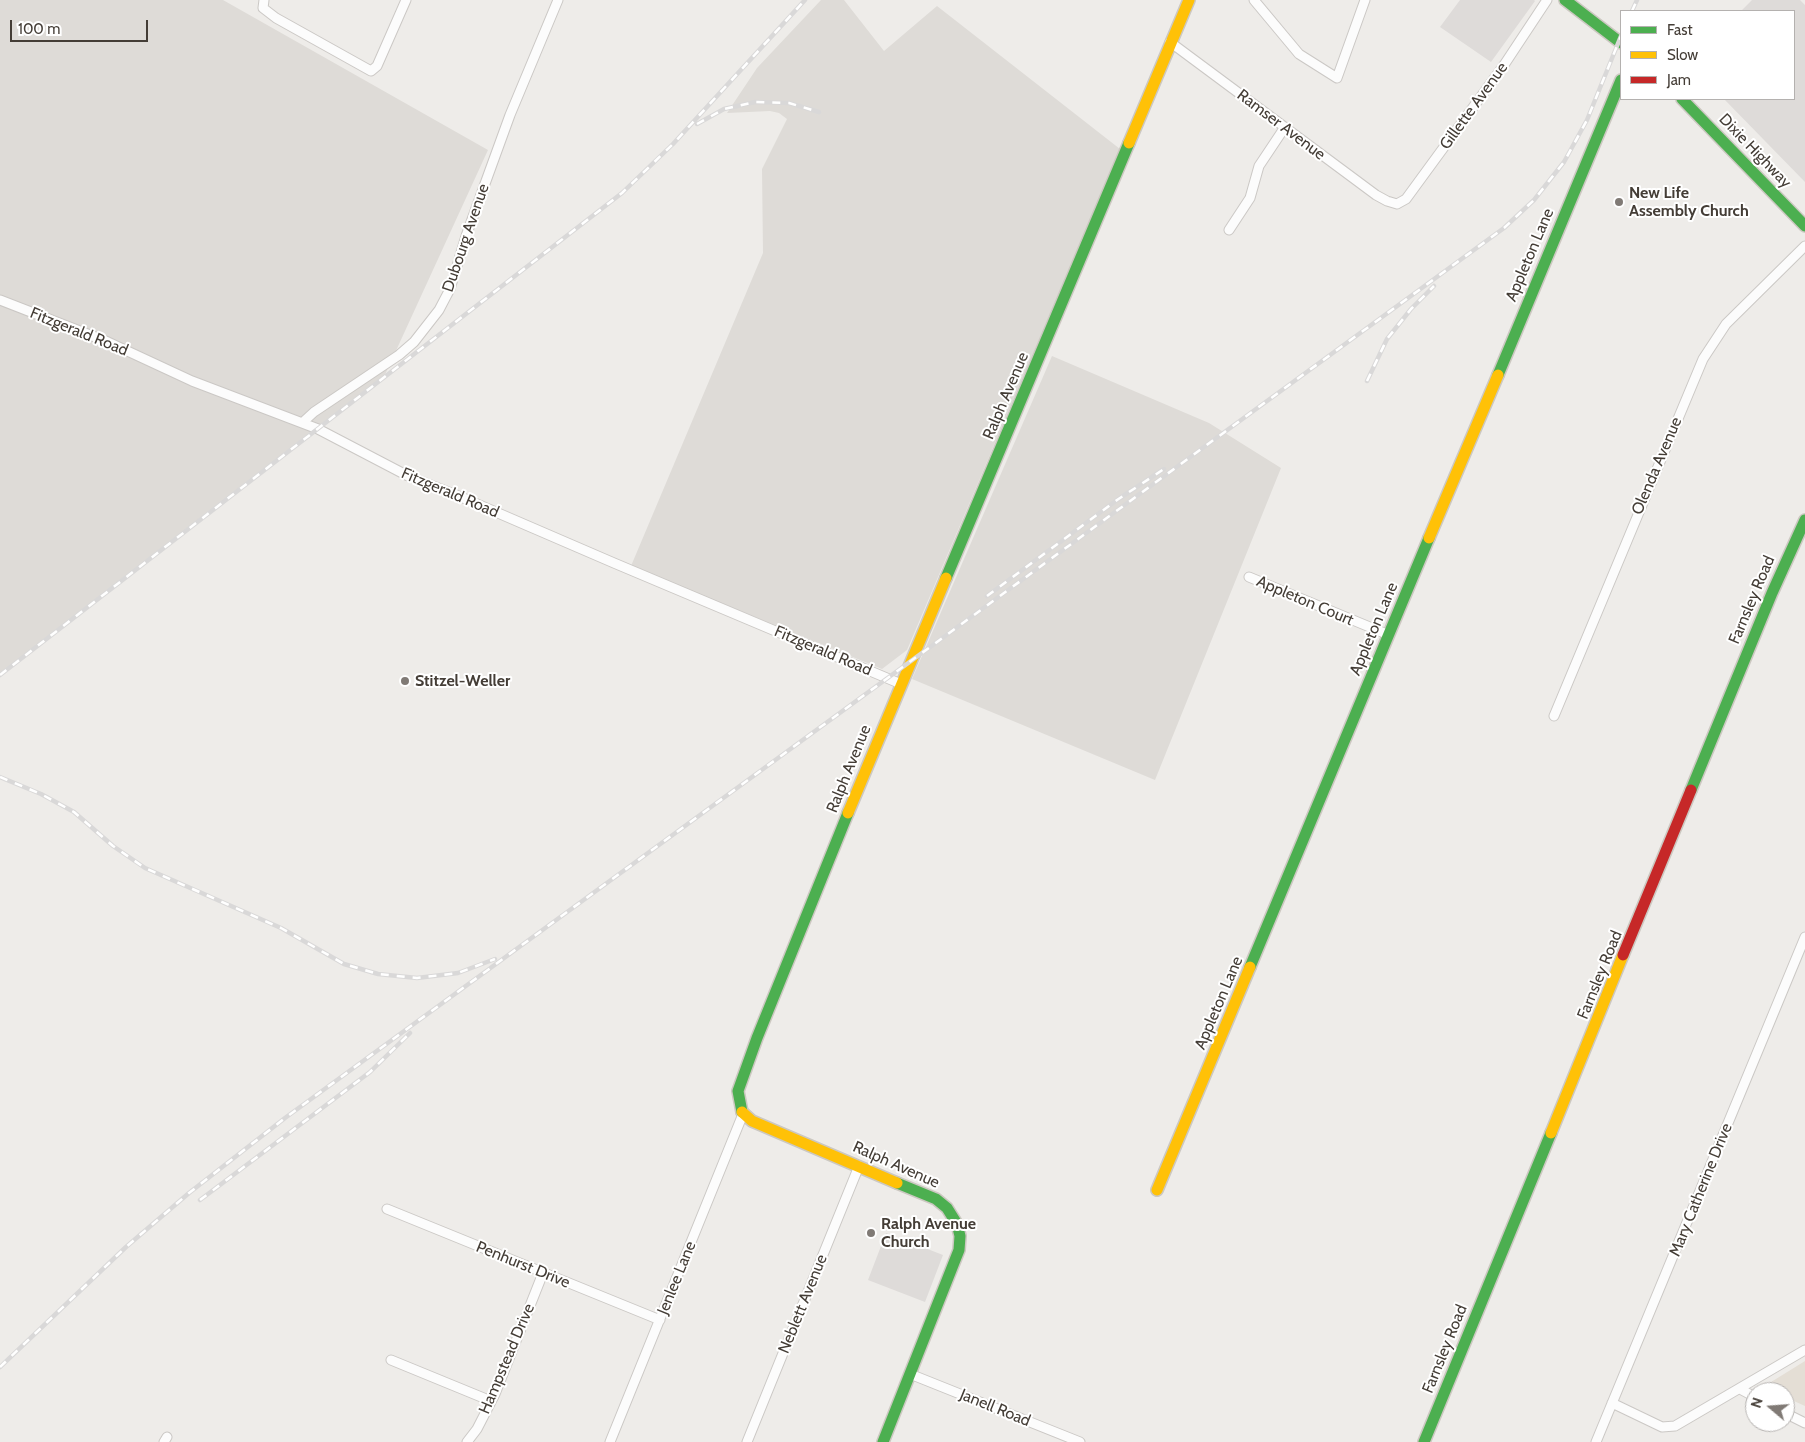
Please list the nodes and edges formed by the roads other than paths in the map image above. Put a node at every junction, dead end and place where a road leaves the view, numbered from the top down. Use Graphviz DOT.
graph roads {
  1 [pos="406,0"];
  2 [pos="558,0"];
  3 [pos="1189,0"];
  4 [pos="1254,0"];
  5 [pos="1365,0"];
  6 [pos="1547,0"];
  7 [pos="1565,0"];
  8 [pos="263,3"];
  9 [pos="1170,42"];
  10 [pos="1620,42"];
  11 [pos="1620,82"];
  12 [pos="1683,100"];
  13 [pos="1284,127"];
  14 [pos="1394,204"];
  15 [pos="1805,226"];
  16 [pos="1229,230"];
  17 [pos="1805,246"];
  18 [pos="0,300"];
  19 [pos="302,423"];
  20 [pos="1805,520"];
  21 [pos="1249,577"];
  22 [pos="1389,636"];
  23 [pos="901,684"];
  24 [pos="1554,716"];
  25 [pos="1805,937"];
  26 [pos="743,1114"];
  27 [pos="859,1166"];
  28 [pos="1157,1190"];
  29 [pos="387,1209"];
  30 [pos="543,1274"];
  31 [pos="660,1320"];
  32 [pos="1805,1350"];
  33 [pos="391,1360"];
  34 [pos="910,1374"];
  35 [pos="1740,1389"];
  36 [pos="1745,1392"];
  37 [pos="491,1402"];
  38 [pos="1612,1403"];
  39 [pos="467,1442"];
  40 [pos="610,1442"];
  41 [pos="747,1442"];
  42 [pos="883,1442"];
  43 [pos="1080,1442"];
  44 [pos="1424,1442"];
  45 [pos="1596,1442"];
  1 -- 8 [label="street"];
  2 -- 19 [label="street, Dubourg Avenue"];
  3 -- 9 [label="street, Ralph Avenue"];
  4 -- 5 [label="street"];
  6 -- 14 [label="street, Gillette Avenue"];
  7 -- 10 [label="street"];
  9 -- 13 [label="street, Ramser Avenue"];
  9 -- 23 [label="street, Ralph Avenue"];
  11 -- 22 [label="street, Appleton Lane"];
  12 -- 15 [label="street, Dixie Highway"];
  13 -- 14 [label="street, Ramser Avenue"];
  13 -- 16 [label="street"];
  17 -- 24 [label="street, Olenda Avenue"];
  18 -- 19 [label="street, Fitzgerald Road"];
  19 -- 23 [label="street, Fitzgerald Road"];
  20 -- 44 [label="street, Farnsley Road"];
  21 -- 22 [label="street, Appleton Court"];
  22 -- 28 [label="street, Appleton Lane"];
  23 -- 26 [label="street, Ralph Avenue"];
  25 -- 38 [label="street, Mary Catherine Drive"];
  26 -- 27 [label="street, Ralph Avenue"];
  26 -- 31 [label="street, Jenlee Lane"];
  27 -- 34 [label="street, Ralph Avenue"];
  27 -- 41 [label="street, Neblett Avenue"];
  29 -- 30 [label="street, Penhurst Drive"];
  30 -- 31 [label="street, Penhurst Drive"];
  30 -- 37 [label="street, Hampstead Drive"];
  31 -- 40 [label="street, Jenlee Lane"];
  32 -- 35 [label="street"];
  33 -- 37 [label="street"];
  34 -- 42 [label="street, Ralph Avenue"];
  34 -- 43 [label="street, Janell Road"];
  35 -- 36 [label="street"];
  35 -- 38 [label="street"];
  37 -- 39 [label="street, Hampstead Drive"];
  38 -- 45 [label="street, Mary Catherine Drive"];
}
